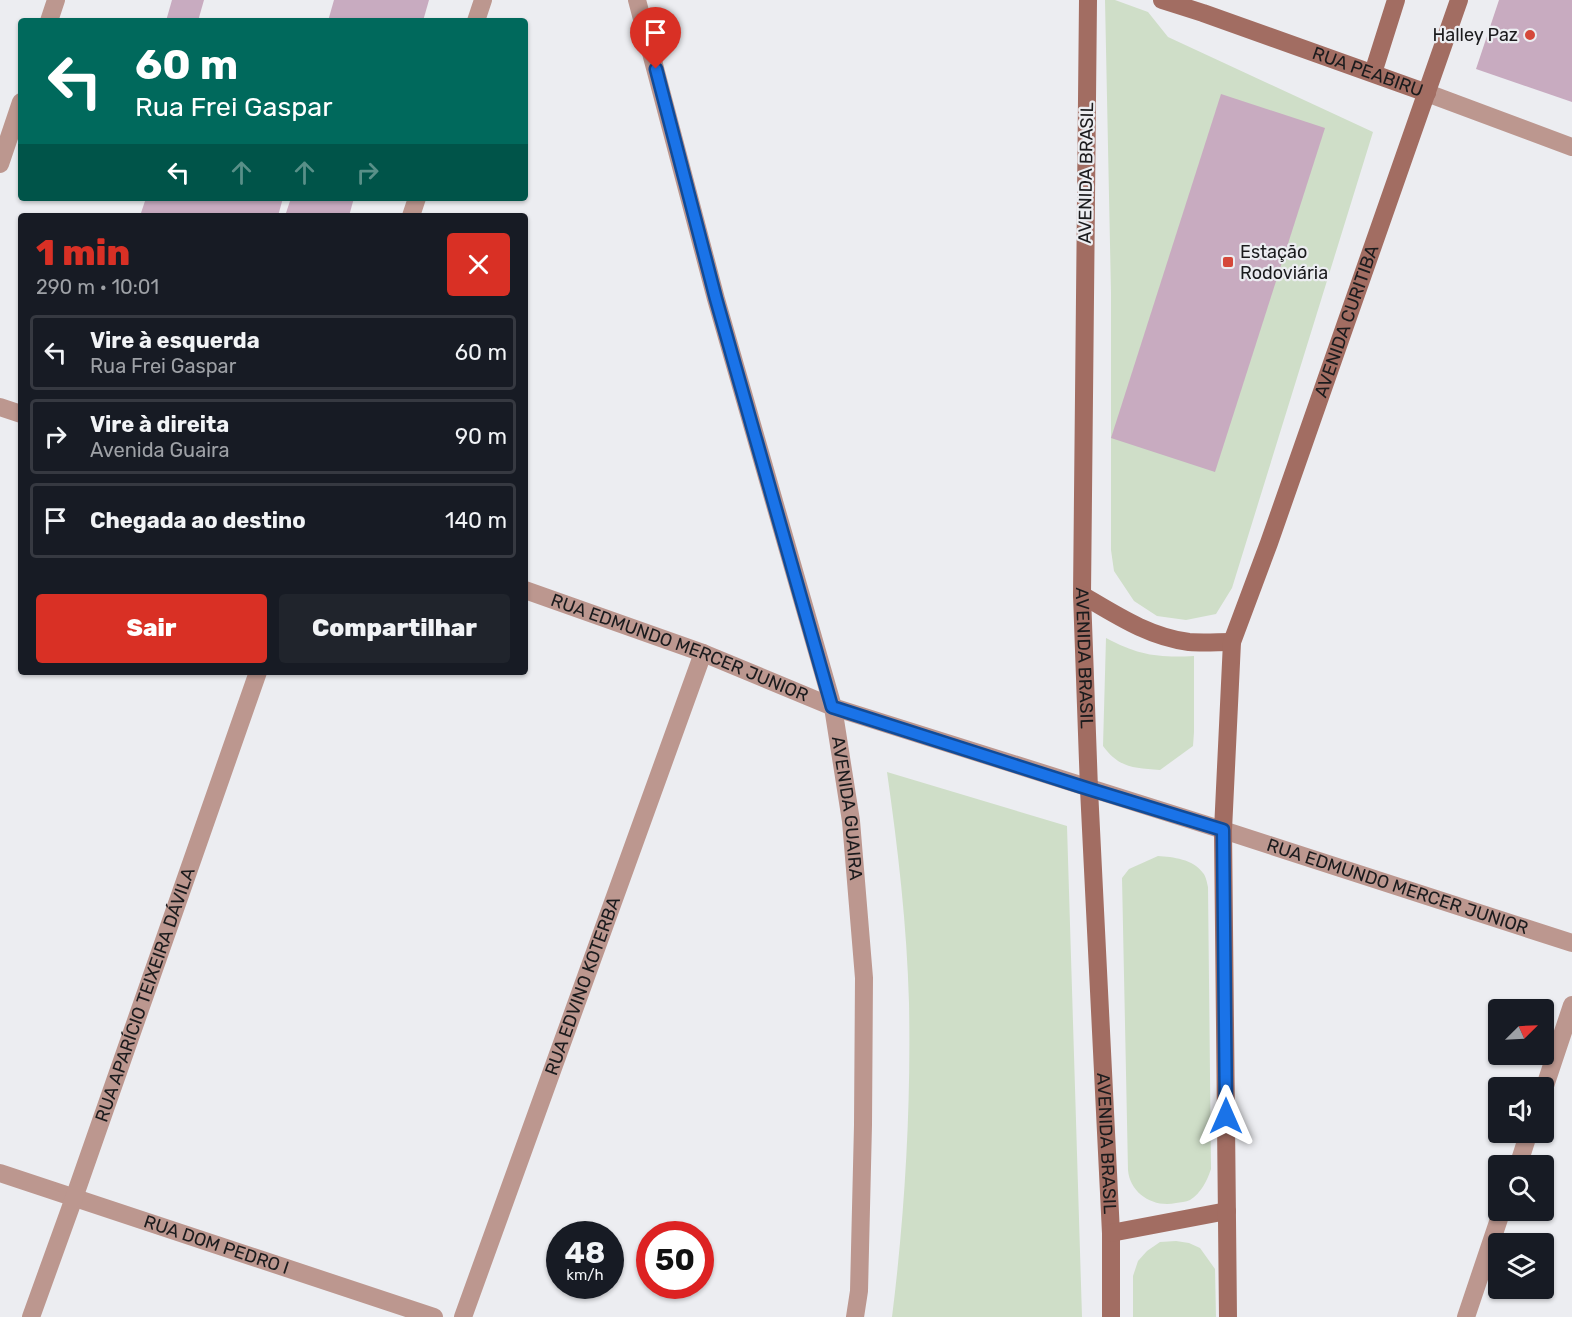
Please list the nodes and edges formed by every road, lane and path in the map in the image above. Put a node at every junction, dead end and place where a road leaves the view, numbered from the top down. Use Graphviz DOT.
graph roads {
  1 [pos="56,0"];
  2 [pos="483,0"];
  3 [pos="637,0"];
  4 [pos="1088,0"];
  5 [pos="1162,0"];
  6 [pos="1396,0"];
  7 [pos="1459,0"];
  8 [pos="1203,7"];
  9 [pos="50,18"];
  10 [pos="477,18"];
  11 [pos="1373,73"];
  12 [pos="1427,93"];
  13 [pos="18,111"];
  14 [pos="1572,147"];
  15 [pos="0,164"];
  16 [pos="0,407"];
  17 [pos="18,413"];
  18 [pos="528,591"];
  19 [pos="1082,595"];
  20 [pos="1232,642"];
  21 [pos="703,653"];
  22 [pos="257,675"];
  23 [pos="832,707"];
  24 [pos="1089,789"];
  25 [pos="1223,830"];
  26 [pos="1572,943"];
  27 [pos="1572,1005"];
  28 [pos="1548,1077"];
  29 [pos="0,1173"];
  30 [pos="74,1198"];
  31 [pos="1227,1211"];
  32 [pos="1498,1221"];
  33 [pos="1111,1233"];
  34 [pos="30,1317"];
  35 [pos="434,1317"];
  36 [pos="463,1317"];
  37 [pos="855,1317"];
  38 [pos="1111,1317"];
  39 [pos="1228,1317"];
  40 [pos="1466,1317"];
  1 -- 9 [label="street"];
  2 -- 10 [label="street"];
  3 -- 23 [label="street, AVENIDA GUAIRA"];
  4 -- 19 [label="main road, AVENIDA BRASIL"];
  5 -- 8 [label="main road, RUA PEABIRU"];
  6 -- 11 [label="main road"];
  7 -- 12 [label="main road, AVENIDA CURITIBA"];
  8 -- 11 [label="main road, RUA PEABIRU"];
  11 -- 12 [label="main road, RUA PEABIRU"];
  12 -- 14 [label="street, RUA PEABIRU"];
  12 -- 20 [label="main road, AVENIDA CURITIBA"];
  13 -- 15 [label="street"];
  16 -- 17 [label="street"];
  18 -- 21 [label="street, RUA EDMUNDO MERCER JUNIOR"];
  19 -- 20 [label="main road"];
  19 -- 24 [label="main road, AVENIDA BRASIL"];
  20 -- 25 [label="main road"];
  21 -- 23 [label="street, RUA EDMUNDO MERCER JUNIOR"];
  21 -- 36 [label="street, RUA EDVINO KOTERBA"];
  22 -- 30 [label="street, RUA APARÍCIO TEIXEIRA DÁVILA"];
  23 -- 24 [label="street, RUA EDMUNDO MERCER JUNIOR"];
  23 -- 37 [label="street, AVENIDA GUAIRA"];
  24 -- 25 [label="street, RUA EDMUNDO MERCER JUNIOR"];
  24 -- 33 [label="main road, AVENIDA BRASIL"];
  25 -- 26 [label="street, RUA EDMUNDO MERCER JUNIOR"];
  25 -- 31 [label="main road"];
  27 -- 28 [label="street"];
  29 -- 30 [label="street, RUA DOM PEDRO I"];
  30 -- 34 [label="street, RUA APARÍCIO TEIXEIRA DÁVILA"];
  30 -- 35 [label="street, RUA DOM PEDRO I"];
  31 -- 33 [label="main road"];
  31 -- 39 [label="main road"];
  32 -- 40 [label="street"];
  33 -- 38 [label="main road, AVENIDA BRASIL"];
}
